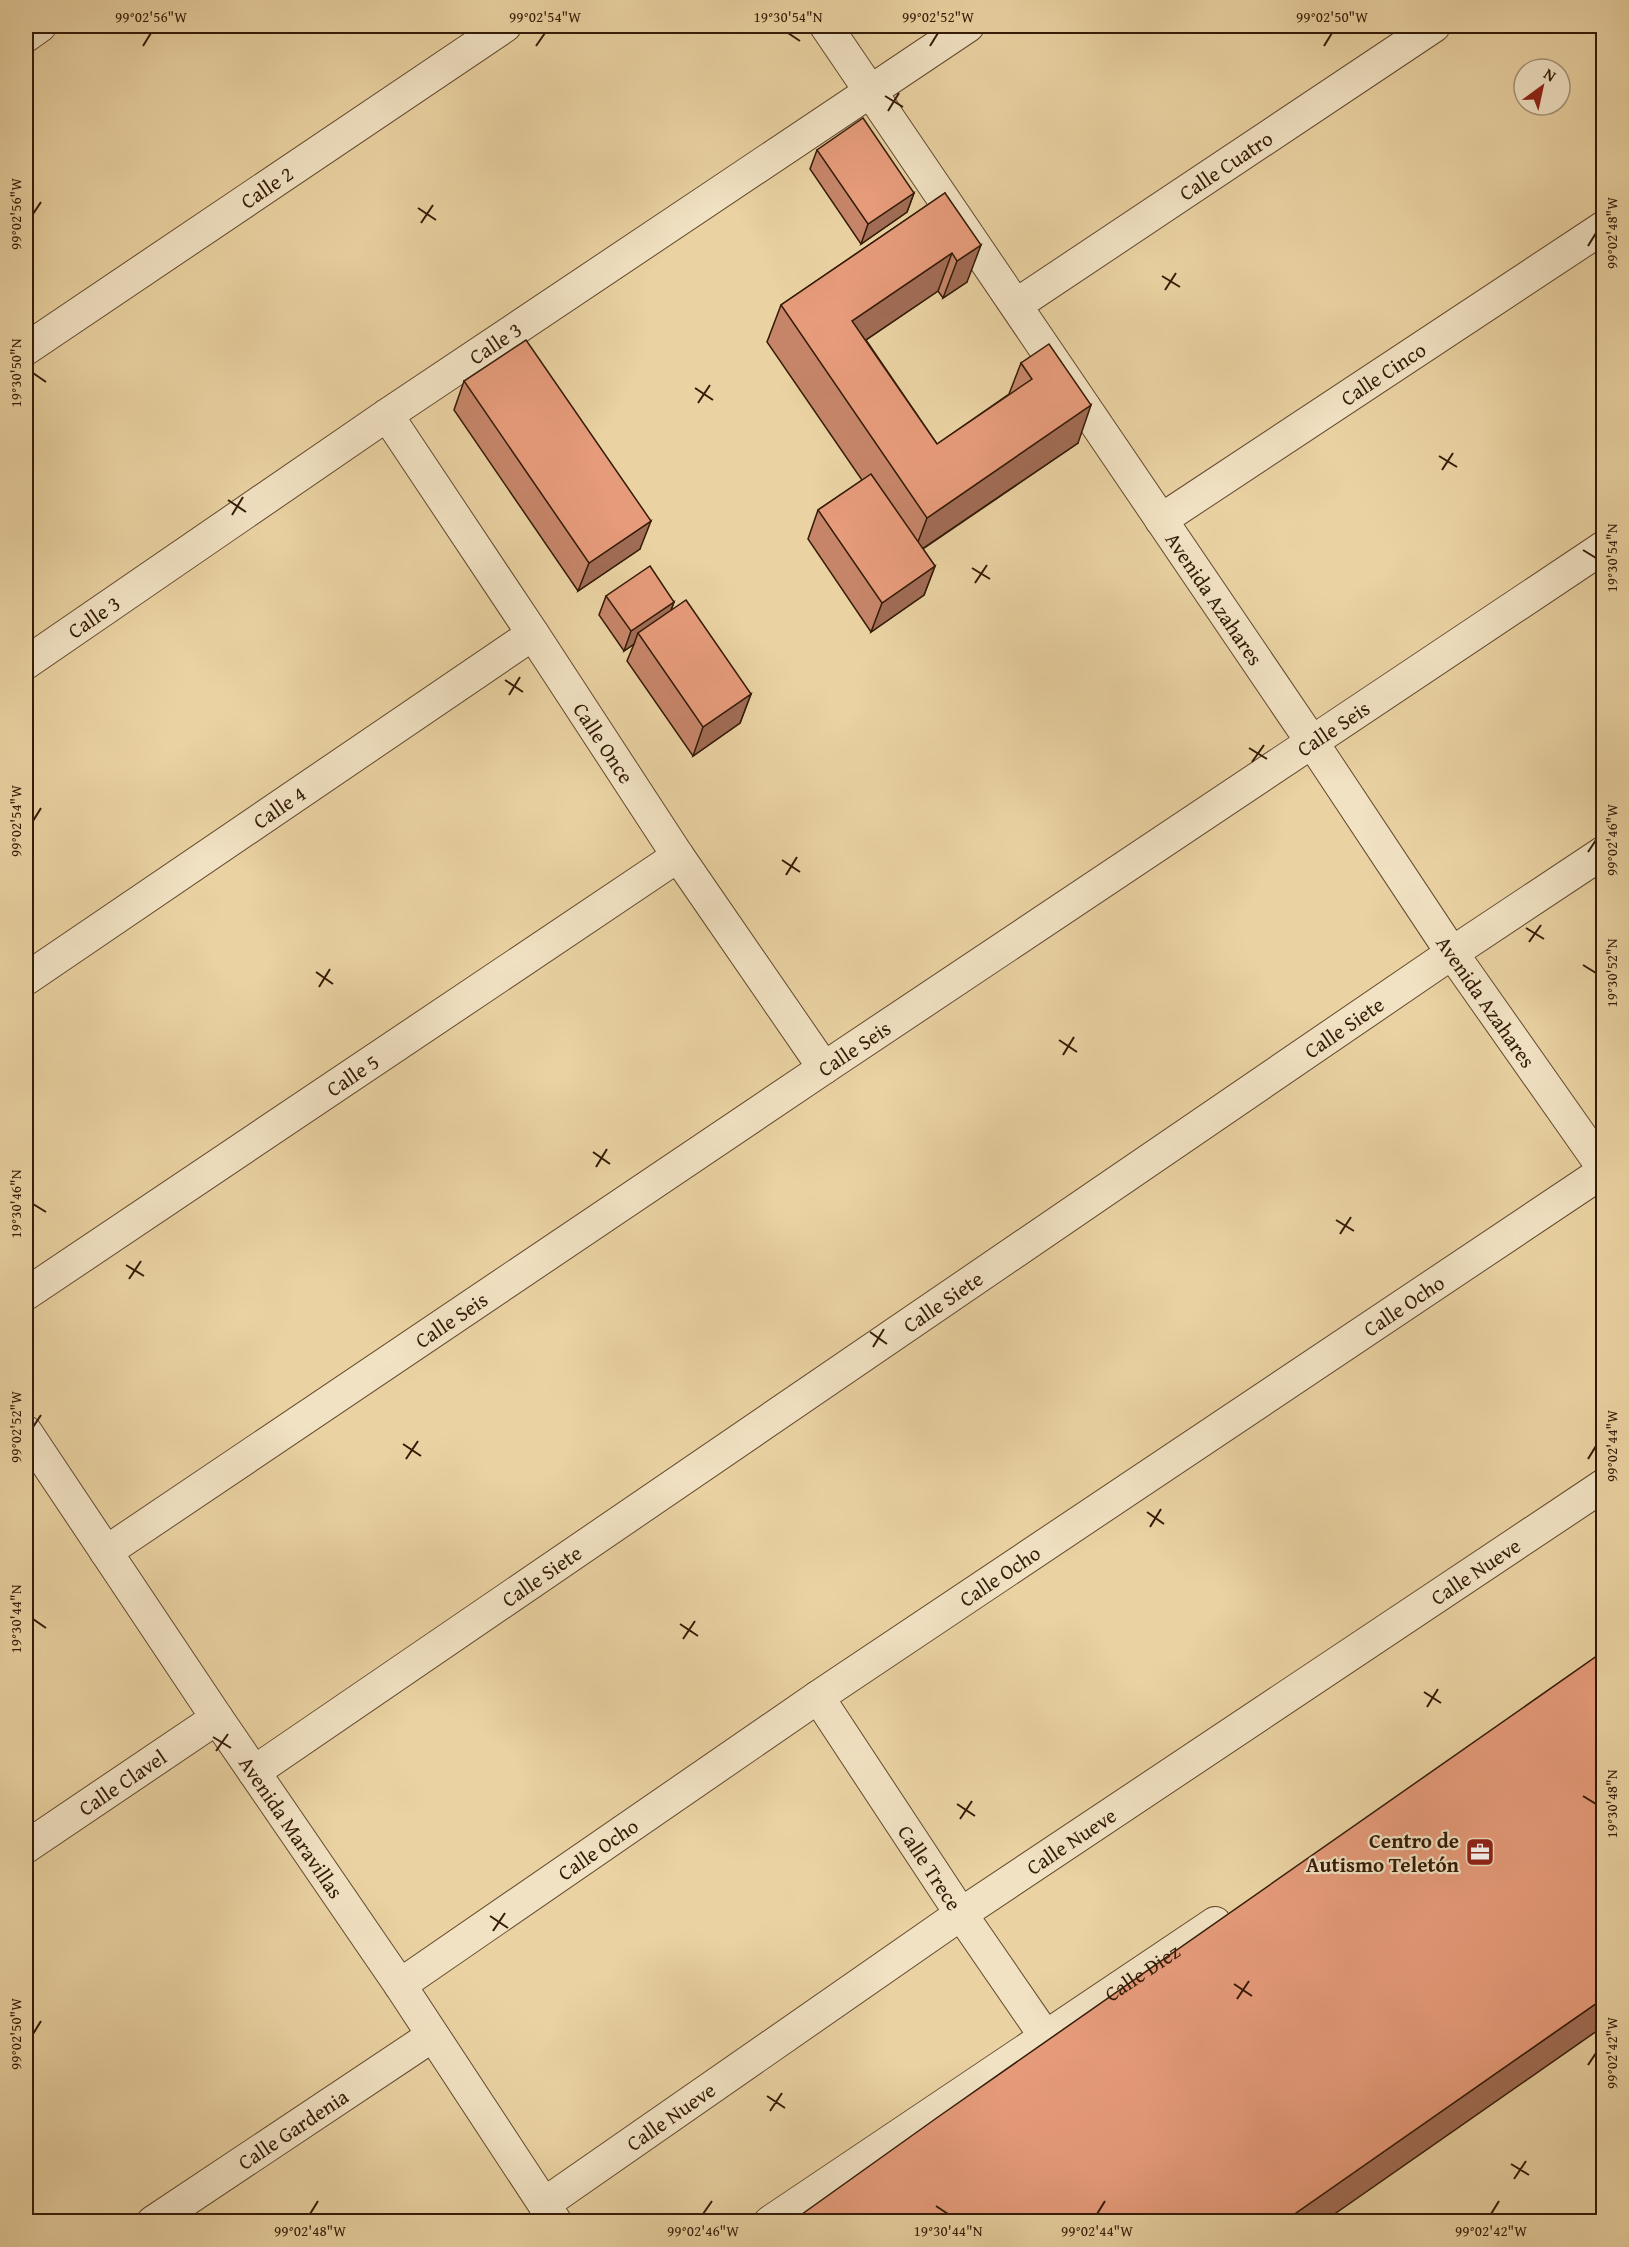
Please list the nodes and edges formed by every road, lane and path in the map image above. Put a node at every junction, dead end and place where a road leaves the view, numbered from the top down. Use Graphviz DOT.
graph roads {
  1 [pos="40,26"];
  2 [pos="505,26"];
  3 [pos="826,26"];
  4 [pos="968,26"];
  5 [pos="1434,26"];
  6 [pos="26,36"];
  7 [pos="872,91"];
  8 [pos="1604,227"];
  9 [pos="1016,305"];
  10 [pos="26,349"];
  11 [pos="387,415"];
  12 [pos="1161,520"];
  13 [pos="1604,547"];
  14 [pos="533,634"];
  15 [pos="26,663"];
  16 [pos="1312,741"];
  17 [pos="1604,852"];
  18 [pos="678,856"];
  19 [pos="1452,953"];
  20 [pos="26,979"];
  21 [pos="824,1068"];
  22 [pos="1604,1170"];
  23 [pos="26,1294"];
  24 [pos="26,1432"];
  25 [pos="1604,1485"];
  26 [pos="106,1552"];
  27 [pos="818,1697"];
  28 [pos="217,1718"];
  29 [pos="254,1772"];
  30 [pos="26,1847"];
  31 [pos="1238,1908"];
  32 [pos="961,1914"];
  33 [pos="400,1985"];
  34 [pos="432,2036"];
  35 [pos="1045,2036"];
  36 [pos="550,2213"];
  37 [pos="153,2222"];
  38 [pos="770,2222"];
  1 -- 6 [label="street"];
  2 -- 10 [label="street, Calle 2"];
  3 -- 7 [label="street, Avenida Azahares"];
  4 -- 7 [label="street, Calle 3"];
  5 -- 9 [label="street, Calle Cuatro"];
  7 -- 9 [label="street, Avenida Azahares"];
  7 -- 11 [label="street, Calle 3"];
  8 -- 12 [label="street, Calle Cinco"];
  9 -- 12 [label="street, Avenida Azahares"];
  11 -- 14 [label="street, Calle Once"];
  11 -- 15 [label="street, Calle 3"];
  12 -- 16 [label="street, Avenida Azahares"];
  13 -- 16 [label="street, Calle Seis"];
  14 -- 18 [label="street, Calle Once"];
  14 -- 20 [label="street, Calle 4"];
  16 -- 19 [label="street, Avenida Azahares"];
  16 -- 21 [label="street, Calle Seis"];
  17 -- 19 [label="street, Calle Siete"];
  18 -- 21 [label="street, Calle Once"];
  18 -- 23 [label="street, Calle 5"];
  19 -- 22 [label="street, Avenida Azahares"];
  19 -- 29 [label="street, Calle Siete"];
  21 -- 26 [label="street, Calle Seis"];
  22 -- 27 [label="street, Calle Ocho"];
  24 -- 26 [label="street, Avenida Maravillas"];
  25 -- 32 [label="street, Calle Nueve"];
  26 -- 28 [label="street, Avenida Maravillas"];
  27 -- 32 [label="street, Calle Trece"];
  27 -- 33 [label="street, Calle Ocho"];
  28 -- 29 [label="street, Avenida Maravillas"];
  28 -- 30 [label="street, Calle Clavel"];
  29 -- 33 [label="street, Avenida Maravillas"];
  31 -- 35 [label="street, Calle Diez"];
  32 -- 35 [label="street, Calle Trece"];
  32 -- 36 [label="street, Calle Nueve"];
  33 -- 34 [label="street, Avenida Maravillas"];
  34 -- 36 [label="street, Avenida Maravillas"];
  34 -- 37 [label="street, Calle Gardenia"];
  35 -- 38 [label="street, Calle Diez"];
}
